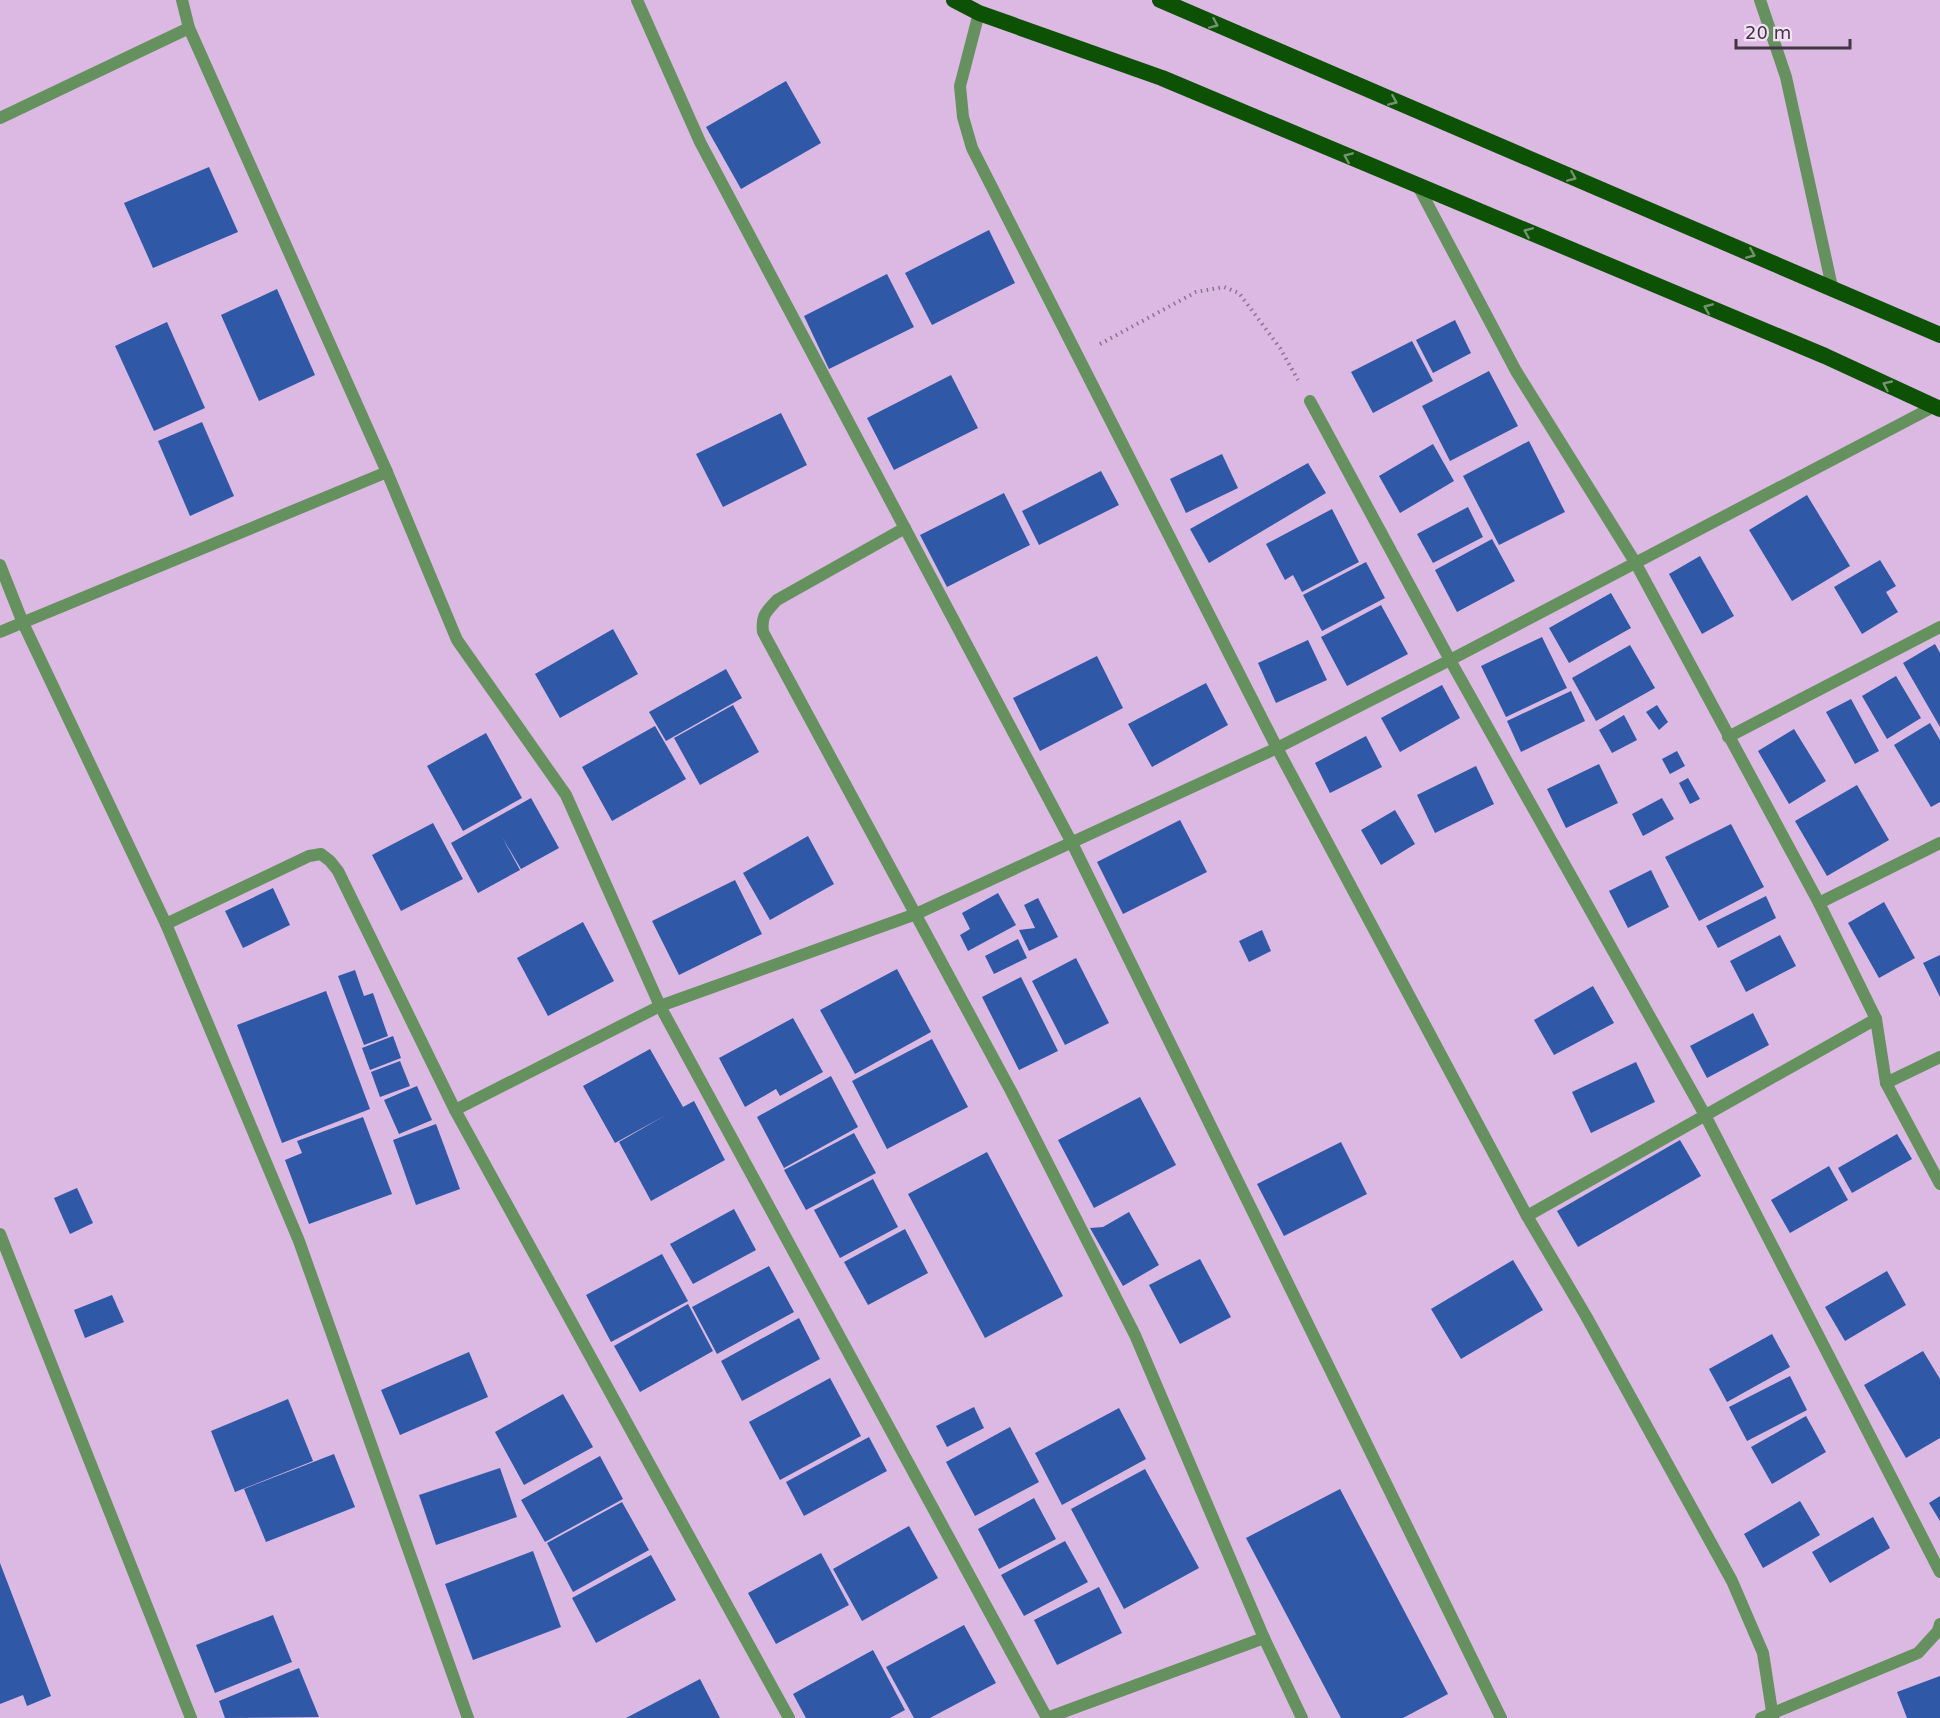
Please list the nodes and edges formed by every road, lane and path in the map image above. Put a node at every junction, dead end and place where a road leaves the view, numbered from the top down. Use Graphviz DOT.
graph roads {
  1 [pos="182,0"];
  2 [pos="637,0"];
  3 [pos="954,0"];
  4 [pos="1160,0"];
  5 [pos="1760,0"];
  6 [pos="979,13"];
  7 [pos="189,28"];
  8 [pos="0,118"];
  9 [pos="1418,186"];
  10 [pos="1832,287"];
  11 [pos="1940,335"];
  12 [pos="1078,357"];
  13 [pos="1310,401"];
  14 [pos="1937,408"];
  15 [pos="387,472"];
  16 [pos="905,528"];
  17 [pos="1635,562"];
  18 [pos="0,565"];
  19 [pos="23,623"];
  20 [pos="1940,627"];
  21 [pos="0,632"];
  22 [pos="1450,660"];
  23 [pos="1728,737"];
  24 [pos="1277,748"];
  25 [pos="1072,843"];
  26 [pos="1940,843"];
  27 [pos="1818,903"];
  28 [pos="916,914"];
  29 [pos="166,924"];
  30 [pos="660,1005"];
  31 [pos="1876,1019"];
  32 [pos="1940,1057"];
  33 [pos="1886,1083"];
  34 [pos="455,1110"];
  35 [pos="1705,1115"];
  36 [pos="1940,1184"];
  37 [pos="1527,1216"];
  38 [pos="0,1234"];
  39 [pos="1940,1572"];
  40 [pos="1940,1624"];
  41 [pos="1264,1638"];
  42 [pos="1769,1716"];
  43 [pos="191,1718"];
  44 [pos="468,1718"];
  45 [pos="789,1718"];
  46 [pos="1047,1718"];
  47 [pos="1302,1718"];
  48 [pos="1500,1718"];
  1 -- 7 [label="street"];
  2 -- 16 [label="street"];
  3 -- 6 [label="highway"];
  4 -- 10 [label="highway, one-way"];
  5 -- 10 [label="street"];
  9 -- 6 [label="highway, one-way"];
  6 -- 12 [label="street"];
  7 -- 8 [label="street"];
  7 -- 15 [label="street"];
  14 -- 9 [label="highway, one-way"];
  9 -- 17 [label="street"];
  10 -- 11 [label="highway"];
  12 -- 13 [label="path"];
  12 -- 24 [label="street"];
  13 -- 22 [label="street"];
  14 -- 17 [label="street"];
  15 -- 19 [label="street"];
  15 -- 30 [label="street"];
  16 -- 25 [label="street"];
  16 -- 28 [label="street"];
  17 -- 22 [label="street"];
  17 -- 23 [label="street"];
  18 -- 19 [label="street"];
  19 -- 21 [label="street"];
  19 -- 29 [label="street"];
  20 -- 23 [label="street"];
  22 -- 24 [label="street"];
  22 -- 35 [label="street"];
  23 -- 27 [label="street"];
  24 -- 25 [label="street"];
  24 -- 37 [label="street"];
  25 -- 28 [label="street"];
  25 -- 48 [label="street"];
  26 -- 27 [label="street"];
  27 -- 31 [label="street"];
  28 -- 30 [label="street"];
  28 -- 41 [label="street"];
  29 -- 34 [label="street"];
  29 -- 44 [label="street"];
  30 -- 34 [label="street"];
  30 -- 46 [label="street"];
  31 -- 33 [label="street"];
  31 -- 35 [label="street"];
  32 -- 33 [label="street"];
  33 -- 36 [label="street"];
  34 -- 45 [label="street"];
  35 -- 37 [label="street"];
  35 -- 39 [label="street"];
  37 -- 42 [label="street"];
  38 -- 43 [label="street"];
  40 -- 42 [label="street"];
  41 -- 46 [label="street"];
  41 -- 47 [label="street"];
}
